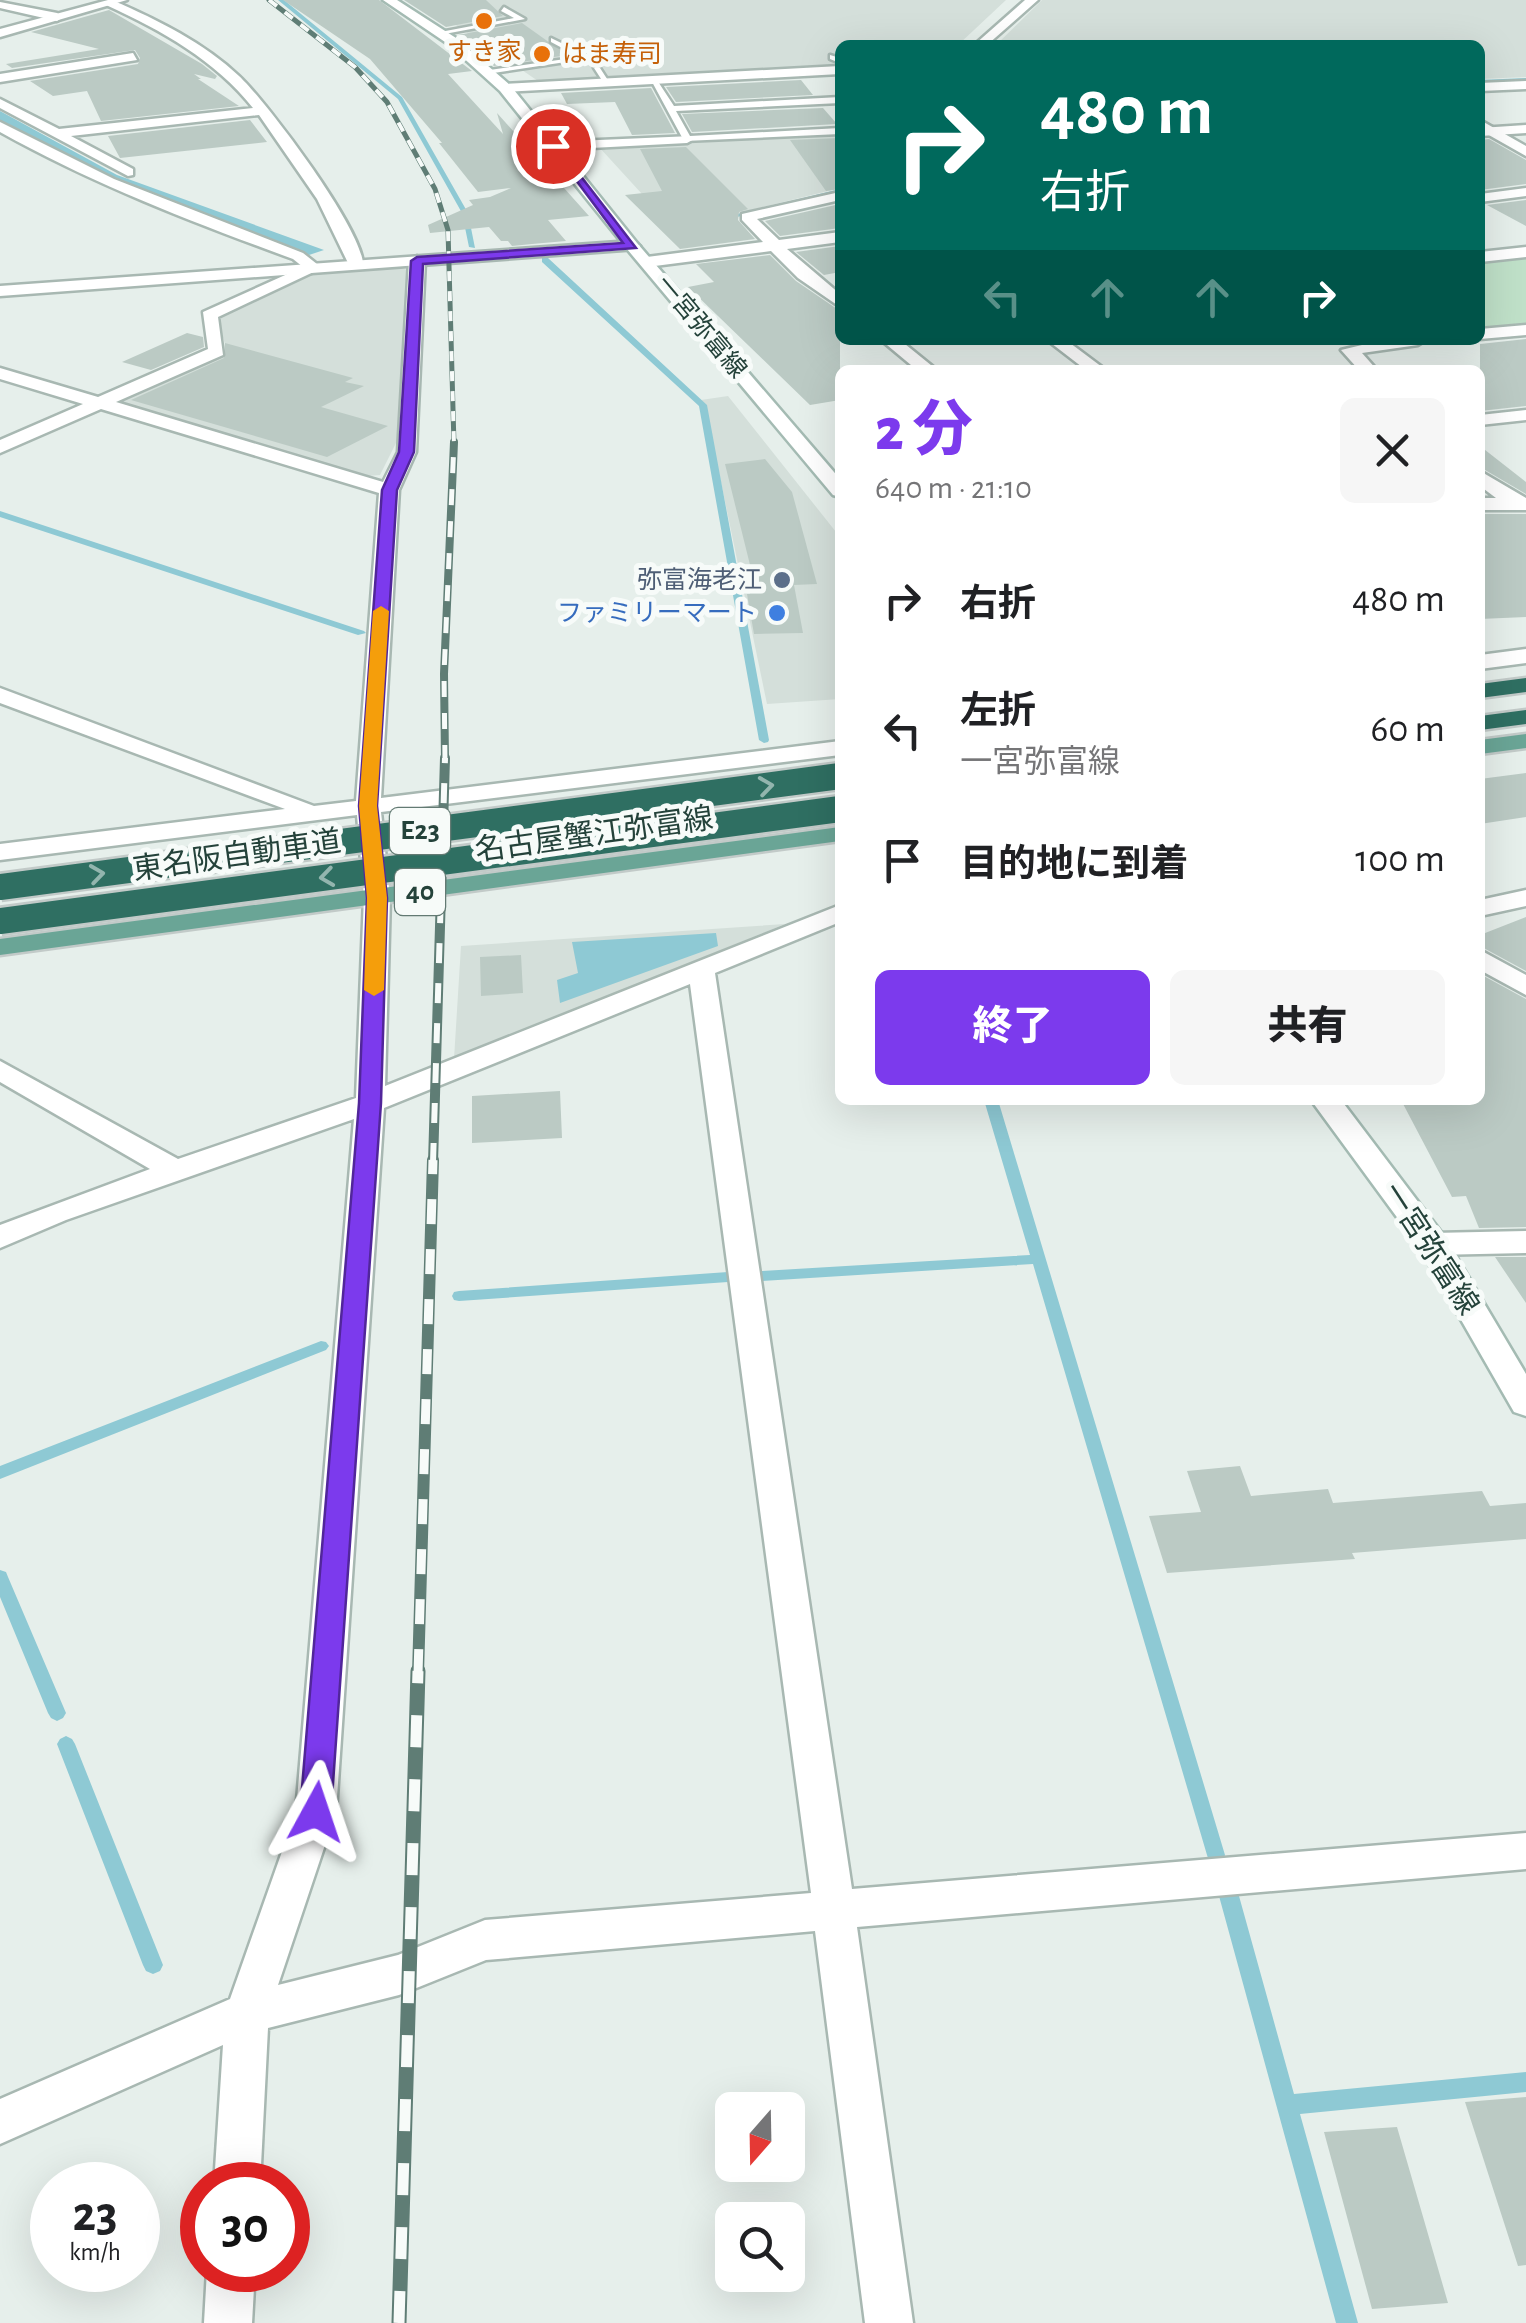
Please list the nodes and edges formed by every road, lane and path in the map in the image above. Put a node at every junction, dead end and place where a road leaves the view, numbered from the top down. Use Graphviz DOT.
graph roads {
  1 [pos="389,0"];
  2 [pos="992,0"];
  3 [pos="115,2"];
  4 [pos="1030,2"];
  5 [pos="0,6"];
  6 [pos="504,9"];
  7 [pos="57,17"];
  8 [pos="438,32"];
  9 [pos="0,33"];
  10 [pos="554,40"];
  11 [pos="986,40"];
  12 [pos="133,58"];
  13 [pos="835,63"];
  14 [pos="597,70"];
  15 [pos="487,71"];
  16 [pos="127,73"];
  17 [pos="0,78"];
  18 [pos="655,80"];
  19 [pos="608,83"];
  20 [pos="1526,85"];
  21 [pos="1485,87"];
  22 [pos="505,88"];
  23 [pos="0,94"];
  24 [pos="835,100"];
  25 [pos="0,104"];
  26 [pos="671,109"];
  27 [pos="260,110"];
  28 [pos="0,126"];
  29 [pos="1485,129"];
  30 [pos="1526,129"];
  31 [pos="1485,130"];
  32 [pos="835,131"];
  33 [pos="53,134"];
  34 [pos="687,139"];
  35 [pos="122,146"];
  36 [pos="553,146"];
  37 [pos="86,150"];
  38 [pos="1526,152"];
  39 [pos="151,182"];
  40 [pos="1526,192"];
  41 [pos="835,197"];
  42 [pos="1485,197"];
  43 [pos="204,203"];
  44 [pos="180,210"];
  45 [pos="835,238"];
  46 [pos="774,245"];
  47 [pos="632,246"];
  48 [pos="1526,252"];
  49 [pos="1485,256"];
  50 [pos="417,261"];
  51 [pos="647,262"];
  52 [pos="357,265"];
  53 [pos="314,268"];
  54 [pos="0,291"];
  55 [pos="835,298"];
  56 [pos="1526,330"];
  57 [pos="1485,334"];
  58 [pos="896,345"];
  59 [pos="1062,345"];
  60 [pos="1382,345"];
  61 [pos="922,365"];
  62 [pos="1091,365"];
  63 [pos="1364,365"];
  64 [pos="0,374"];
  65 [pos="100,402"];
  66 [pos="1526,415"];
  67 [pos="1485,419"];
  68 [pos="0,447"];
  69 [pos="1485,480"];
  70 [pos="835,485"];
  71 [pos="390,490"];
  72 [pos="1485,504"];
  73 [pos="1521,504"];
  74 [pos="1526,656"];
  75 [pos="1485,661"];
  76 [pos="1526,685"];
  77 [pos="1485,691"];
  78 [pos="0,695"];
  79 [pos="1526,717"];
  80 [pos="1485,722"];
  81 [pos="1526,741"];
  82 [pos="1485,746"];
  83 [pos="835,749"];
  84 [pos="835,777"];
  85 [pos="368,806"];
  86 [pos="835,810"];
  87 [pos="310,814"];
  88 [pos="835,835"];
  89 [pos="0,852"];
  90 [pos="0,887"];
  91 [pos="377,898"];
  92 [pos="1526,898"];
  93 [pos="1485,907"];
  94 [pos="835,916"];
  95 [pos="0,921"];
  96 [pos="0,947"];
  97 [pos="1485,961"];
  98 [pos="702,969"];
  99 [pos="1526,987"];
  100 [pos="0,1070"];
  101 [pos="370,1103"];
  102 [pos="1330,1105"];
  103 [pos="176,1170"];
  104 [pos="0,1237"];
  105 [pos="1526,1242"];
  106 [pos="1433,1244"];
  107 [pos="1526,1403"];
  108 [pos="1526,1851"];
  109 [pos="834,1910"];
  110 [pos="247,2013"];
  111 [pos="0,2122"];
  112 [pos="237,2162"];
  113 [pos="230,2292"];
  114 [pos="228,2323"];
  115 [pos="888,2323"];
  1 -- 8 [label="street, 一宮弥富線"];
  2 -- 4 [label="lane"];
  3 -- 7 [label="street"];
  3 -- 27 [label="street"];
  4 -- 11 [label="street"];
  5 -- 7 [label="street"];
  6 -- 8 [label="lane"];
  7 -- 9 [label="street"];
  8 -- 15 [label="street, 一宮弥富線"];
  10 -- 15 [label="lane"];
  12 -- 17 [label="street"];
  13 -- 18 [label="street"];
  14 -- 19 [label="lane"];
  15 -- 22 [label="street, 一宮弥富線"];
  16 -- 23 [label="street"];
  18 -- 19 [label="street"];
  18 -- 26 [label="lane"];
  19 -- 22 [label="street"];
  20 -- 21 [label="street"];
  22 -- 36 [label="street, 一宮弥富線"];
  24 -- 26 [label="lane"];
  25 -- 33 [label="street"];
  26 -- 34 [label="lane"];
  27 -- 33 [label="street"];
  27 -- 52 [label="street"];
  28 -- 44 [label="street"];
  29 -- 30 [label="street"];
  31 -- 38 [label="street"];
  32 -- 34 [label="lane"];
  33 -- 37 [label="street"];
  34 -- 36 [label="street"];
  35 -- 37 [label="street"];
  36 -- 47 [label="street, 一宮弥富線"];
  37 -- 39 [label="street"];
  40 -- 42 [label="street"];
  41 -- 46 [label="street"];
  43 -- 44 [label="street"];
  44 -- 53 [label="street"];
  45 -- 46 [label="street"];
  46 -- 51 [label="street"];
  46 -- 55 [label="street"];
  47 -- 50 [label="street"];
  47 -- 51 [label="street, 一宮弥富線"];
  48 -- 49 [label="street"];
  50 -- 52 [label="street"];
  50 -- 71 [label="street"];
  51 -- 70 [label="street, 一宮弥富線"];
  52 -- 53 [label="street"];
  53 -- 54 [label="street"];
  53 -- 65 [label="street"];
  56 -- 57 [label="street"];
  58 -- 61 [label="street"];
  59 -- 62 [label="street"];
  60 -- 63 [label="street"];
  64 -- 65 [label="street"];
  65 -- 68 [label="street"];
  65 -- 71 [label="street"];
  66 -- 67 [label="street"];
  69 -- 73 [label="street"];
  71 -- 85 [label="street"];
  72 -- 73 [label="street"];
  74 -- 75 [label="street"];
  76 -- 77 [label="highway"];
  78 -- 87 [label="street"];
  79 -- 80 [label="highway"];
  81 -- 82 [label="main road"];
  83 -- 85 [label="street"];
  90 -- 84 [label="highway, 東名阪自動車道 / E23, one-way, bridge"];
  85 -- 87 [label="street"];
  85 -- 91 [label="street"];
  86 -- 95 [label="highway, 東名阪自動車道 / E23, one-way, bridge"];
  87 -- 89 [label="street"];
  88 -- 91 [label="main road, 名古屋蟹江弥富線 / 40"];
  91 -- 96 [label="main road, 名古屋蟹江弥富線 / 40"];
  91 -- 101 [label="street"];
  92 -- 93 [label="street"];
  94 -- 98 [label="street"];
  97 -- 99 [label="street"];
  98 -- 101 [label="street"];
  98 -- 109 [label="street"];
  100 -- 103 [label="street"];
  101 -- 103 [label="street"];
  101 -- 110 [label="street"];
  102 -- 106 [label="street, 一宮弥富線"];
  103 -- 104 [label="street"];
  105 -- 106 [label="street"];
  106 -- 107 [label="street, 一宮弥富線"];
  108 -- 109 [label="street"];
  109 -- 110 [label="street"];
  109 -- 115 [label="street"];
  110 -- 111 [label="street"];
  110 -- 112 [label="street"];
  113 -- 114 [label="street"];
}
